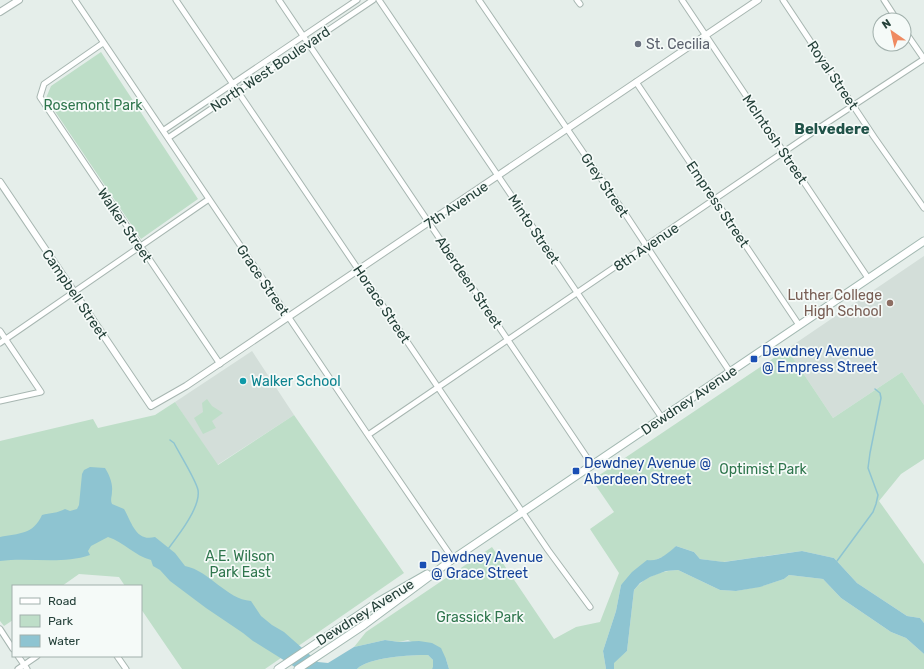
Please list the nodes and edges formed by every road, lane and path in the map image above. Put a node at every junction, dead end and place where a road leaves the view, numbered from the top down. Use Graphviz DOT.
graph roads {
  1 [pos="19,0"];
  2 [pos="75,0"];
  3 [pos="176,0"];
  4 [pos="279,0"];
  5 [pos="357,0"];
  6 [pos="373,0"];
  7 [pos="379,0"];
  8 [pos="480,0"];
  9 [pos="682,0"];
  10 [pos="758,0"];
  11 [pos="783,0"];
  12 [pos="884,0"];
  13 [pos="0,12"];
  14 [pos="892,12"];
  15 [pos="705,35"];
  16 [pos="304,36"];
  17 [pos="912,42"];
  18 [pos="103,43"];
  19 [pos="308,43"];
  20 [pos="924,59"];
  21 [pos="636,82"];
  22 [pos="232,84"];
  23 [pos="237,91"];
  24 [pos="854,106"];
  25 [pos="567,129"];
  26 [pos="164,130"];
  27 [pos="168,138"];
  28 [pos="784,152"];
  29 [pos="498,176"];
  30 [pos="0,182"];
  31 [pos="209,199"];
  32 [pos="715,200"];
  33 [pos="924,208"];
  34 [pos="429,222"];
  35 [pos="924,241"];
  36 [pos="646,246"];
  37 [pos="140,247"];
  38 [pos="359,270"];
  39 [pos="868,278"];
  40 [pos="74,293"];
  41 [pos="578,293"];
  42 [pos="288,317"];
  43 [pos="799,325"];
  44 [pos="0,331"];
  45 [pos="5,339"];
  46 [pos="508,340"];
  47 [pos="0,343"];
  48 [pos="220,364"];
  49 [pos="730,372"];
  50 [pos="438,388"];
  51 [pos="0,401"];
  52 [pos="151,406"];
  53 [pos="662,418"];
  54 [pos="368,435"];
  55 [pos="592,465"];
  56 [pos="522,512"];
  57 [pos="453,559"];
  58 [pos="590,607"];
  59 [pos="0,629"];
  60 [pos="12,647"];
  61 [pos="19,657"];
  62 [pos="36,657"];
  63 [pos="118,657"];
  64 [pos="25,667"];
  65 [pos="281,667"];
  66 [pos="18,669"];
  67 [pos="126,669"];
  68 [pos="298,669"];
  1 -- 13 [label="street"];
  2 -- 18 [label="street, Grace Street"];
  3 -- 22 [label="street, Horace Street"];
  4 -- 16 [label="street, Aberdeen Street"];
  5 -- 16 [label="street, North West Boulevard"];
  6 -- 19 [label="street, North West Boulevard"];
  7 -- 29 [label="street, Minto Street"];
  8 -- 25 [label="street, Grey Street"];
  9 -- 15 [label="street, McIntosh Street"];
  10 -- 15 [label="street, 7th Avenue"];
  11 -- 24 [label="street, Royal Street"];
  12 -- 14 [label="street"];
  15 -- 21 [label="street, 7th Avenue"];
  15 -- 28 [label="street, McIntosh Street"];
  16 -- 19 [label="street, Aberdeen Street"];
  16 -- 22 [label="street, North West Boulevard"];
  17 -- 20 [label="street"];
  18 -- 26 [label="street, Grace Street"];
  18 -- 37 [label="street, Walker Street"];
  19 -- 23 [label="street, North West Boulevard"];
  19 -- 34 [label="street, Aberdeen Street"];
  20 -- 24 [label="street, 8th Avenue"];
  21 -- 25 [label="street, 7th Avenue"];
  21 -- 32 [label="street, Empress Street"];
  22 -- 23 [label="street, Horace Street"];
  22 -- 26 [label="street, North West Boulevard"];
  23 -- 27 [label="street, North West Boulevard"];
  23 -- 38 [label="street, Horace Street"];
  24 -- 28 [label="street, 8th Avenue"];
  24 -- 33 [label="street, Royal Street"];
  25 -- 29 [label="street, 7th Avenue"];
  25 -- 36 [label="street, Grey Street"];
  26 -- 27 [label="street, Grace Street"];
  27 -- 31 [label="street, Grace Street"];
  28 -- 32 [label="street, 8th Avenue"];
  28 -- 39 [label="street, McIntosh Street"];
  29 -- 34 [label="street, 7th Avenue"];
  29 -- 41 [label="street, Minto Street"];
  30 -- 40 [label="street, Campbell Street"];
  31 -- 37 [label="street"];
  31 -- 42 [label="street, Grace Street"];
  32 -- 36 [label="street, 8th Avenue"];
  32 -- 43 [label="street, Empress Street"];
  34 -- 38 [label="street, 7th Avenue"];
  34 -- 46 [label="street, Aberdeen Street"];
  35 -- 39 [label="main road, Dewdney Avenue"];
  36 -- 41 [label="street, 8th Avenue"];
  36 -- 49 [label="street, Grey Street"];
  37 -- 40 [label="street"];
  37 -- 48 [label="street, Walker Street"];
  38 -- 42 [label="street, 7th Avenue"];
  38 -- 50 [label="street, Horace Street"];
  39 -- 43 [label="main road, Dewdney Avenue"];
  40 -- 45 [label="street"];
  40 -- 52 [label="street, Campbell Street"];
  41 -- 46 [label="street, 8th Avenue"];
  41 -- 53 [label="street, Minto Street"];
  42 -- 48 [label="street, 7th Avenue"];
  42 -- 54 [label="street, Grace Street"];
  43 -- 49 [label="main road, Dewdney Avenue"];
  44 -- 45 [label="street"];
  45 -- 47 [label="street"];
  45 -- 51 [label="street"];
  46 -- 50 [label="street, 8th Avenue"];
  46 -- 55 [label="street, Aberdeen Street"];
  48 -- 52 [label="street, 7th Avenue"];
  49 -- 53 [label="main road, Dewdney Avenue"];
  50 -- 54 [label="street, 8th Avenue"];
  50 -- 56 [label="street, Horace Street"];
  53 -- 55 [label="main road, Dewdney Avenue"];
  54 -- 57 [label="street, Grace Street"];
  55 -- 56 [label="main road, Dewdney Avenue"];
  56 -- 57 [label="main road, Dewdney Avenue"];
  56 -- 58 [label="street, Horace Street"];
  57 -- 65 [label="main road, Dewdney Avenue"];
  57 -- 68 [label="main road, Dewdney Avenue"];
  59 -- 60 [label="street"];
  61 -- 64 [label="street"];
  62 -- 64 [label="street"];
  63 -- 67 [label="street"];
  64 -- 66 [label="street"];
}
